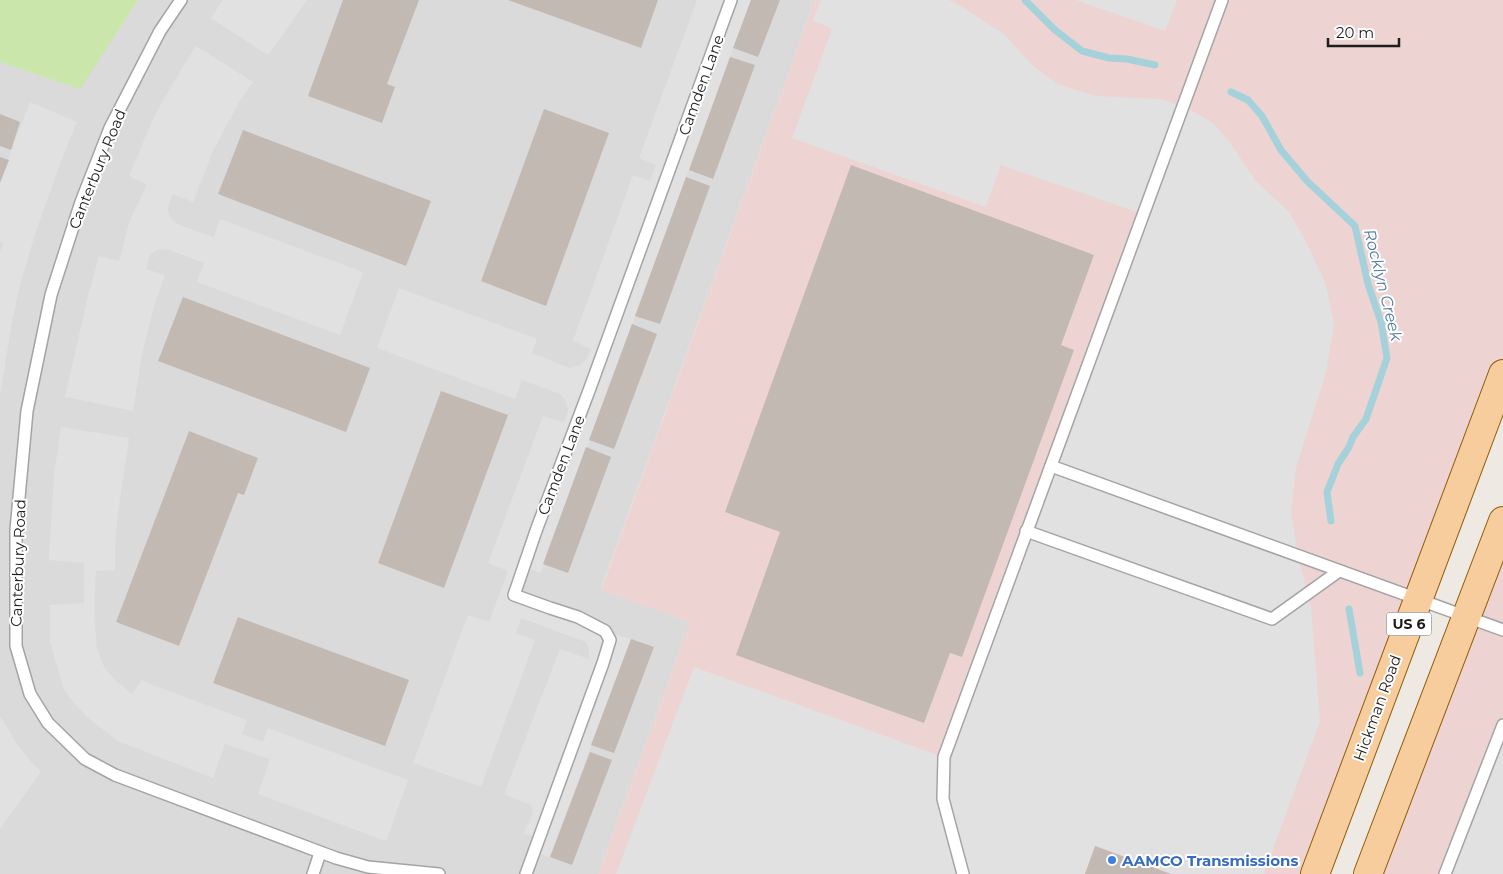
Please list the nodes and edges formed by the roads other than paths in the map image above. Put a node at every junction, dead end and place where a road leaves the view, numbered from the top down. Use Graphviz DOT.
graph roads {
  1 [pos="181,0"];
  2 [pos="732,0"];
  3 [pos="1222,0"];
  4 [pos="1503,374"];
  5 [pos="1050,466"];
  6 [pos="1503,521"];
  7 [pos="1026,531"];
  8 [pos="1340,571"];
  9 [pos="1418,599"];
  10 [pos="1467,617"];
  11 [pos="1503,630"];
  12 [pos="1503,725"];
  13 [pos="320,853"];
  14 [pos="313,874"];
  15 [pos="439,874"];
  16 [pos="526,874"];
  17 [pos="963,874"];
  18 [pos="1316,874"];
  19 [pos="1368,874"];
  20 [pos="1445,874"];
  1 -- 13 [label="lane, Canterbury Road"];
  2 -- 16 [label="lane, Camden Lane"];
  3 -- 5 [label="lane"];
  4 -- 9 [label="main road, Hickman Road / US 6"];
  5 -- 7 [label="lane"];
  5 -- 8 [label="lane"];
  6 -- 10 [label="main road"];
  7 -- 8 [label="lane"];
  7 -- 17 [label="lane"];
  8 -- 9 [label="lane"];
  9 -- 10 [label="lane"];
  9 -- 18 [label="main road, Hickman Road / US 6"];
  10 -- 11 [label="lane"];
  10 -- 19 [label="main road"];
  12 -- 20 [label="lane"];
  13 -- 14 [label="lane"];
  13 -- 15 [label="lane, Canterbury Road"];
}
